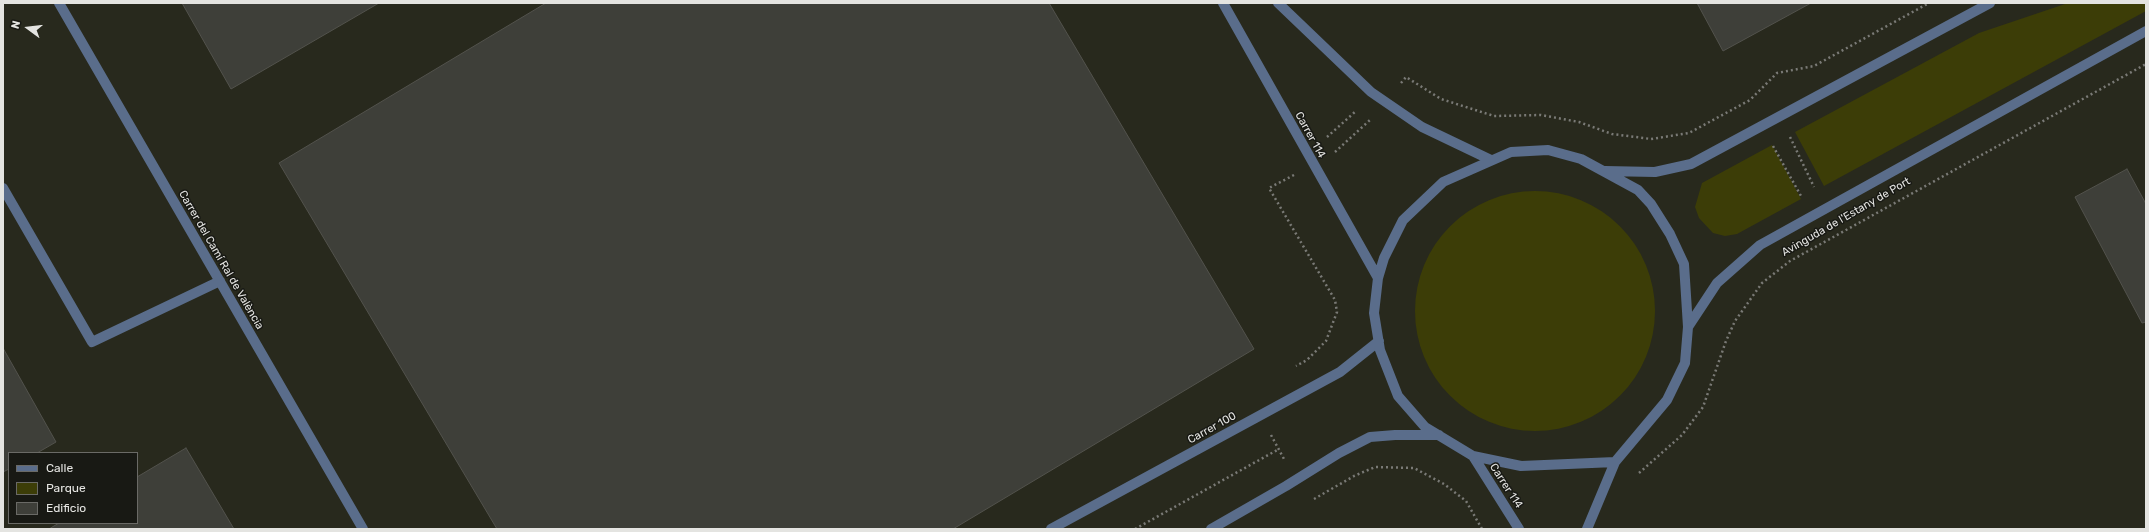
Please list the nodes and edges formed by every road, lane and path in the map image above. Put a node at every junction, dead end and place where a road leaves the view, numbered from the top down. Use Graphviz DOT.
graph roads {
  1 [pos="59,3"];
  2 [pos="1223,3"];
  3 [pos="1278,3"];
  4 [pos="1929,3"];
  5 [pos="1990,3"];
  6 [pos="2146,31"];
  7 [pos="2146,64"];
  8 [pos="1400,85"];
  9 [pos="1361,107"];
  10 [pos="1374,116"];
  11 [pos="1787,131"];
  12 [pos="1324,138"];
  13 [pos="1771,143"];
  14 [pos="1330,156"];
  15 [pos="1491,160"];
  16 [pos="1604,171"];
  17 [pos="1295,175"];
  18 [pos="1814,187"];
  19 [pos="3,188"];
  20 [pos="1801,197"];
  21 [pos="1378,278"];
  22 [pos="220,281"];
  23 [pos="1688,327"];
  24 [pos="1379,341"];
  25 [pos="1294,368"];
  26 [pos="1439,435"];
  27 [pos="1272,437"];
  28 [pos="1279,450"];
  29 [pos="1472,456"];
  30 [pos="1285,461"];
  31 [pos="1615,462"];
  32 [pos="1636,476"];
  33 [pos="1308,503"];
  34 [pos="363,529"];
  35 [pos="1051,529"];
  36 [pos="1135,529"];
  37 [pos="1211,529"];
  38 [pos="1482,529"];
  39 [pos="1520,529"];
  40 [pos="1587,529"];
  1 -- 22 [label="street, Carrer del Camí Ral de València"];
  2 -- 21 [label="street, Carrer 114"];
  3 -- 15 [label="street"];
  4 -- 8 [label="path"];
  5 -- 16 [label="street"];
  6 -- 23 [label="street, Avinguda de l'Estany de Port"];
  7 -- 32 [label="path, Avinguda de l'Estany de Port"];
  9 -- 12 [label="path"];
  10 -- 14 [label="path"];
  11 -- 18 [label="path"];
  13 -- 20 [label="path"];
  15 -- 16 [label="street"];
  15 -- 21 [label="street"];
  16 -- 23 [label="street"];
  17 -- 25 [label="path"];
  19 -- 22 [label="street"];
  21 -- 24 [label="street"];
  22 -- 34 [label="street, Carrer del Camí Ral de València"];
  23 -- 31 [label="street"];
  24 -- 26 [label="street"];
  24 -- 35 [label="street, Carrer 100"];
  26 -- 29 [label="street"];
  26 -- 37 [label="street"];
  27 -- 28 [label="path"];
  28 -- 30 [label="path"];
  28 -- 36 [label="path"];
  29 -- 31 [label="street"];
  29 -- 39 [label="street, Carrer 114"];
  31 -- 40 [label="street"];
  33 -- 38 [label="path"];
}
